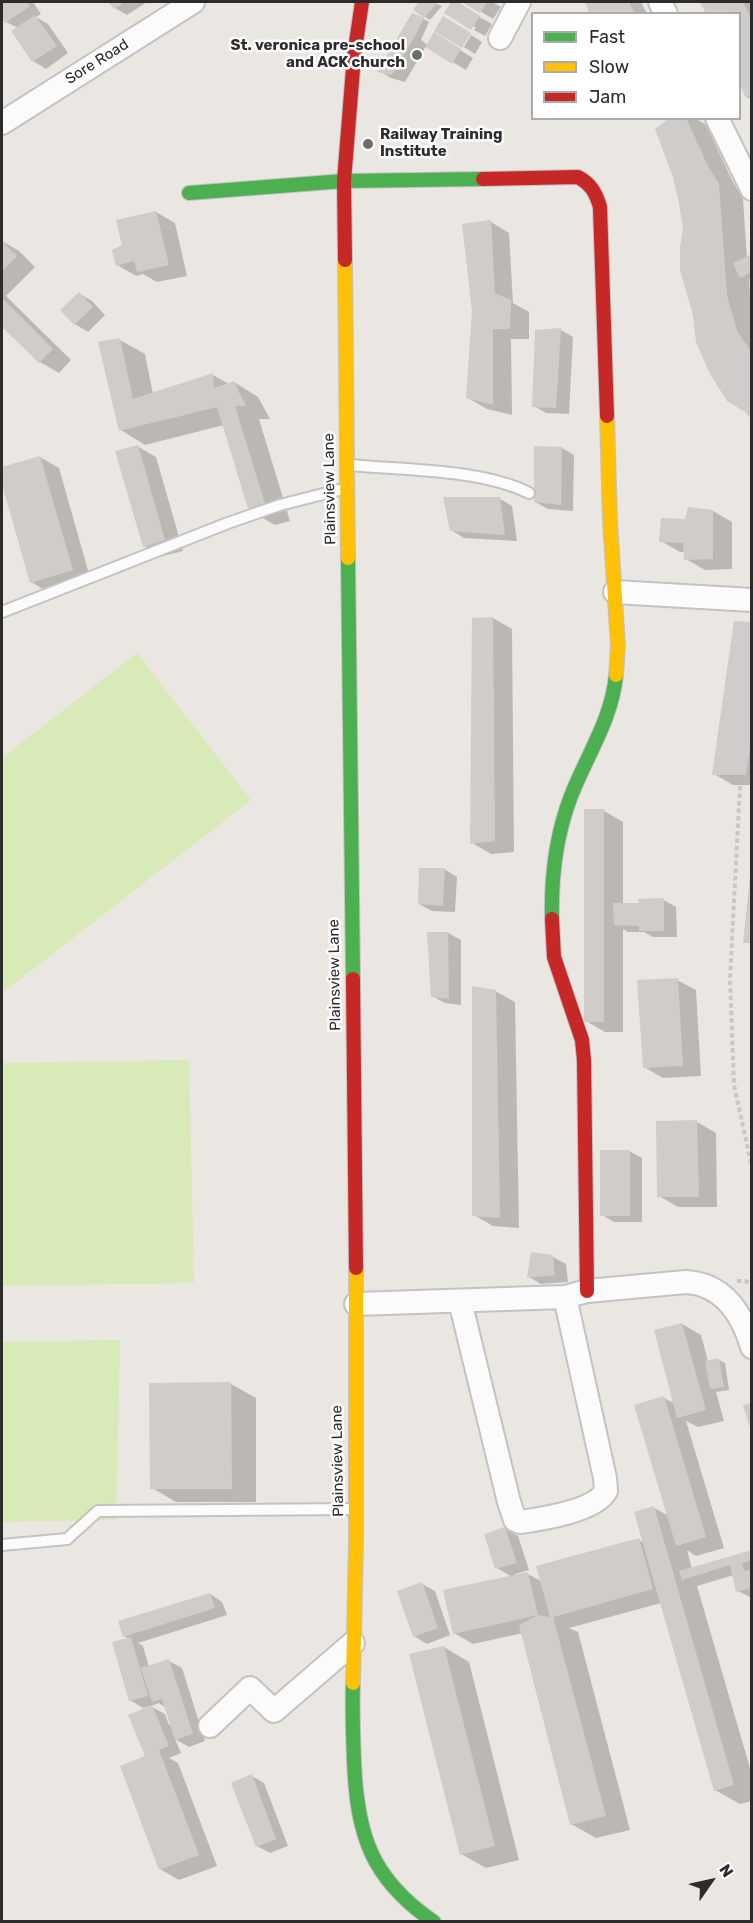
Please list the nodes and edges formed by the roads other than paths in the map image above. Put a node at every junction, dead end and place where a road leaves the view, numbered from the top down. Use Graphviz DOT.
graph roads {
  1 [pos="193,2"];
  2 [pos="362,2"];
  3 [pos="519,2"];
  4 [pos="500,38"];
  5 [pos="5,112"];
  6 [pos="718,120"];
  7 [pos="344,181"];
  8 [pos="752,189"];
  9 [pos="189,193"];
  10 [pos="346,465"];
  11 [pos="346,488"];
  12 [pos="529,493"];
  13 [pos="615,592"];
  14 [pos="752,600"];
  15 [pos="2,612"];
  16 [pos="587,1291"];
  17 [pos="565,1297"];
  18 [pos="460,1301"];
  19 [pos="356,1304"];
  20 [pos="752,1347"];
  21 [pos="355,1509"];
  22 [pos="2,1545"];
  23 [pos="353,1643"];
  24 [pos="210,1726"];
  25 [pos="434,1922"];
  1 -- 5 [label="street, Sore Road"];
  2 -- 7 [label="street, Plainsview Lane"];
  3 -- 4 [label="street"];
  6 -- 8 [label="street"];
  7 -- 9 [label="street"];
  7 -- 10 [label="street, Plainsview Lane"];
  7 -- 13 [label="street"];
  10 -- 11 [label="street, Plainsview Lane"];
  10 -- 12 [label="lane"];
  11 -- 15 [label="lane"];
  11 -- 19 [label="street, Plainsview Lane"];
  13 -- 14 [label="street"];
  13 -- 16 [label="street"];
  16 -- 17 [label="street"];
  16 -- 20 [label="street"];
  17 -- 18 [label="street"];
  17 -- 18 [label="street"];
  18 -- 19 [label="street"];
  19 -- 21 [label="street, Plainsview Lane"];
  21 -- 22 [label="lane"];
  21 -- 23 [label="street, Plainsview Lane"];
  23 -- 24 [label="street"];
  23 -- 25 [label="street, Plainsview Lane"];
}
